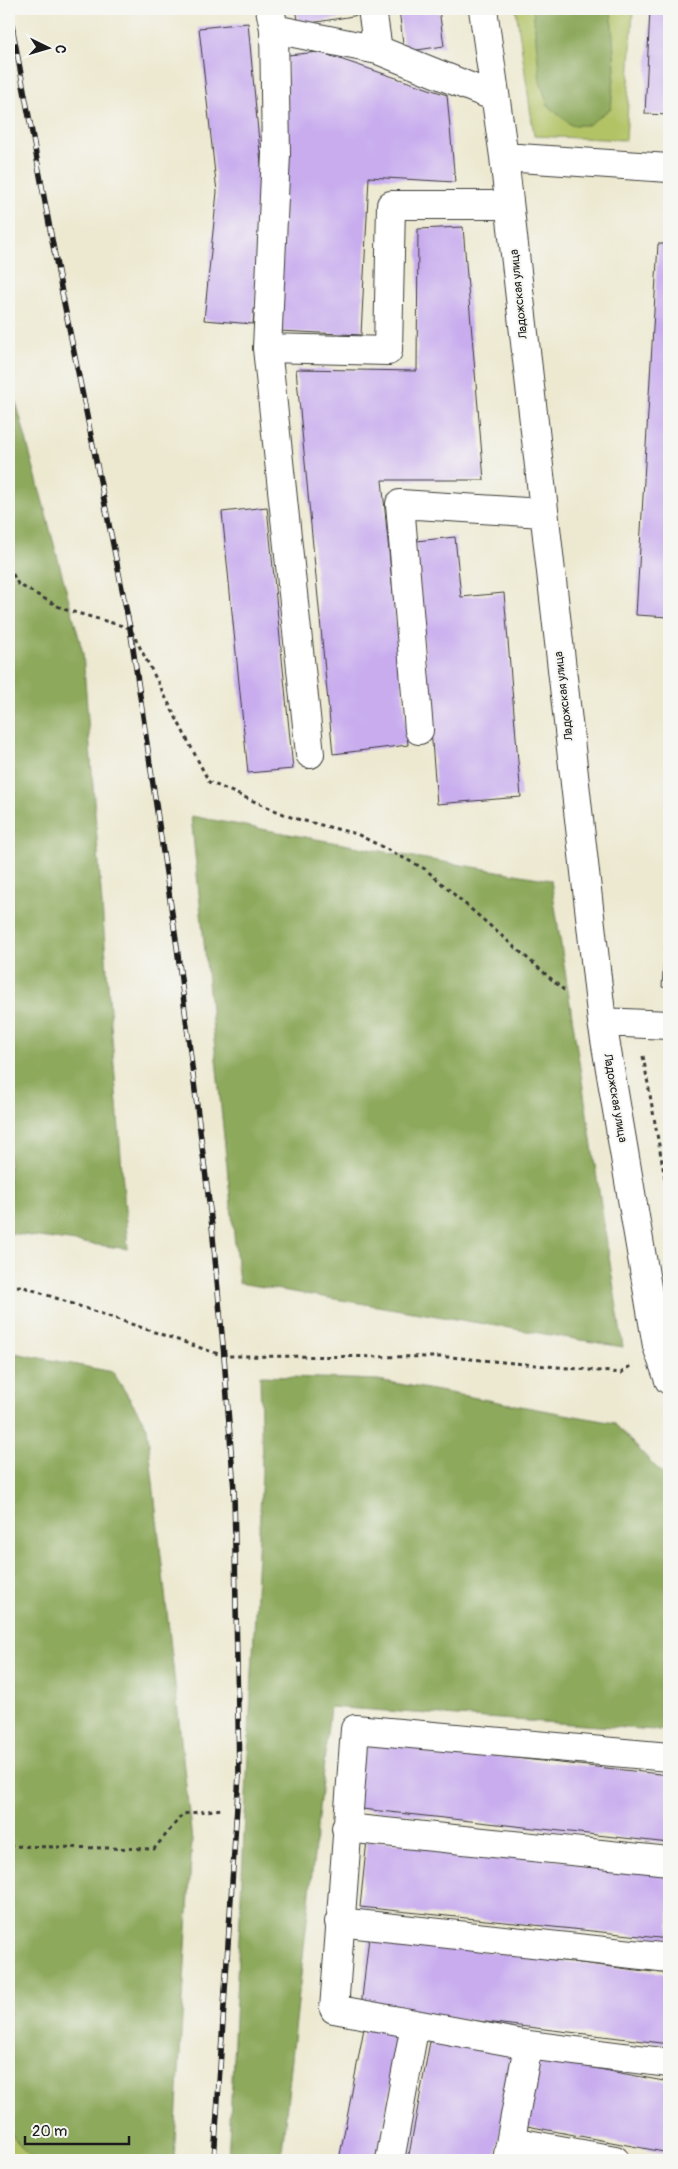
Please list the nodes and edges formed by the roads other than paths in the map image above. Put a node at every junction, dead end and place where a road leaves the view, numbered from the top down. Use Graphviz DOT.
graph roads {
  1 [pos="372,9"];
  2 [pos="483,9"];
  3 [pos="272,19"];
  4 [pos="378,50"];
  5 [pos="495,97"];
  6 [pos="504,157"];
  7 [pos="669,168"];
  8 [pos="509,205"];
  9 [pos="267,348"];
  10 [pos="543,513"];
  11 [pos="419,730"];
  12 [pos="310,754"];
  13 [pos="602,1022"];
  14 [pos="669,1025"];
  15 [pos="669,1380"];
  16 [pos="669,1758"];
  17 [pos="346,1828"];
  18 [pos="669,1861"];
  19 [pos="339,1922"];
  20 [pos="669,1958"];
  21 [pos="415,2024"];
  22 [pos="528,2045"];
  23 [pos="669,2063"];
  24 [pos="509,2150"];
  25 [pos="390,2160"];
  26 [pos="615,2160"];
  1 -- 4 [label="street"];
  2 -- 5 [label="street, Ладожская улица"];
  3 -- 4 [label="street"];
  3 -- 9 [label="street"];
  4 -- 5 [label="street"];
  5 -- 6 [label="street, Ладожская улица"];
  6 -- 7 [label="street"];
  6 -- 8 [label="street, Ладожская улица"];
  8 -- 9 [label="street"];
  8 -- 10 [label="street, Ладожская улица"];
  9 -- 12 [label="street"];
  10 -- 11 [label="street"];
  10 -- 13 [label="street, Ладожская улица"];
  13 -- 14 [label="street"];
  13 -- 15 [label="street, Ладожская улица"];
  16 -- 17 [label="street"];
  17 -- 18 [label="street"];
  17 -- 19 [label="street"];
  19 -- 20 [label="street"];
  19 -- 21 [label="street"];
  21 -- 22 [label="street"];
  21 -- 25 [label="street"];
  22 -- 23 [label="street"];
  22 -- 24 [label="street"];
  24 -- 26 [label="street"];
}
